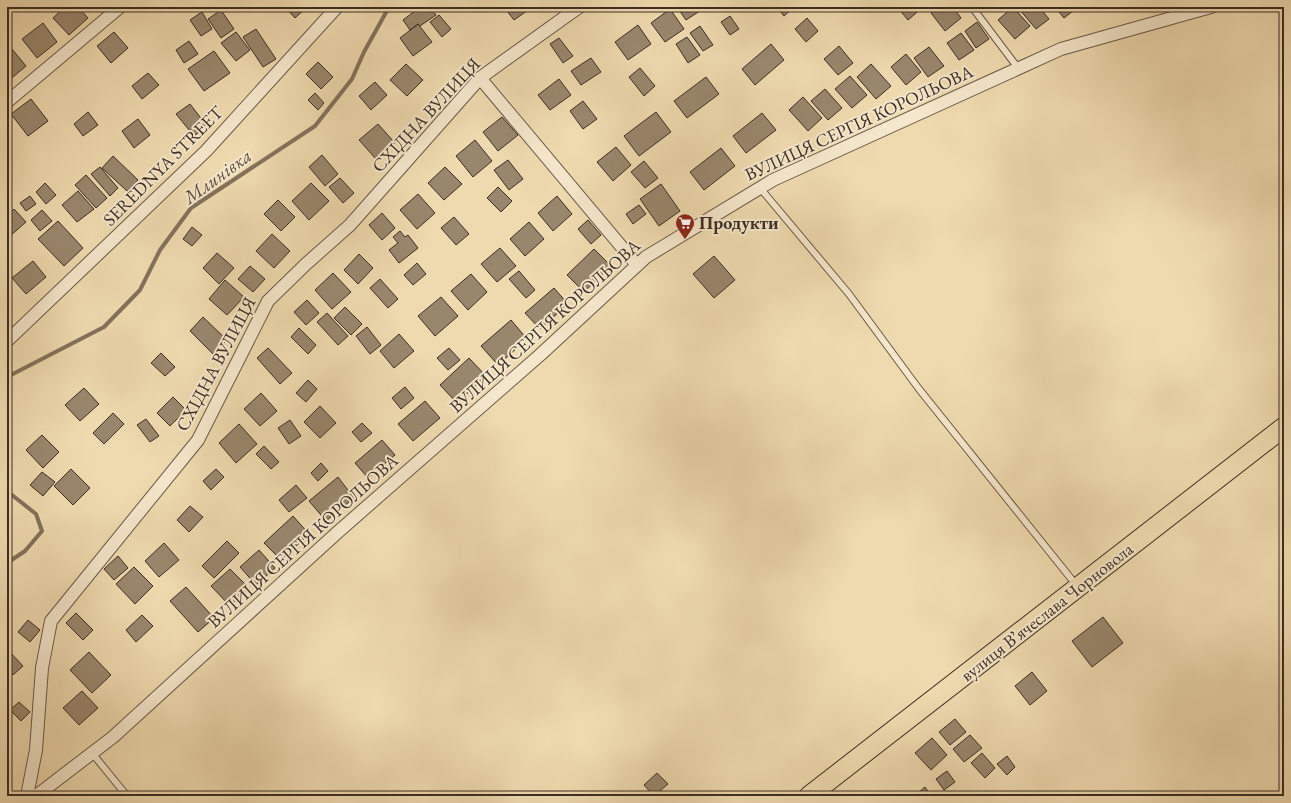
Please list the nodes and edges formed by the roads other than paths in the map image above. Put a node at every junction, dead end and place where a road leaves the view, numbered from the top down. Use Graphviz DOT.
graph roads {
  1 [pos="120,7"];
  2 [pos="337,7"];
  3 [pos="579,7"];
  4 [pos="972,7"];
  5 [pos="1211,7"];
  6 [pos="1018,68"];
  7 [pos="480,78"];
  8 [pos="7,102"];
  9 [pos="760,188"];
  10 [pos="636,264"];
  11 [pos="7,341"];
  12 [pos="1284,427"];
  13 [pos="1078,587"];
  14 [pos="92,753"];
  15 [pos="27,796"];
  16 [pos="36,796"];
  17 [pos="127,796"];
  18 [pos="809,796"];
  1 -- 8 [label="street"];
  2 -- 11 [label="street, SEREDNYA STREET"];
  3 -- 7 [label="street, СХІДНА ВУЛИЦЯ"];
  4 -- 6 [label="lane"];
  5 -- 6 [label="street, ВУЛИЦЯ СЕРГІЯ КОРОЛЬОВА"];
  6 -- 9 [label="street, ВУЛИЦЯ СЕРГІЯ КОРОЛЬОВА"];
  7 -- 10 [label="street"];
  7 -- 15 [label="street, СХІДНА ВУЛИЦЯ"];
  9 -- 10 [label="street, ВУЛИЦЯ СЕРГІЯ КОРОЛЬОВА"];
  9 -- 13 [label="lane"];
  10 -- 14 [label="street, ВУЛИЦЯ СЕРГІЯ КОРОЛЬОВА"];
  12 -- 13 [label="main road, вулиця Вʼячеслава Чорновола"];
  13 -- 18 [label="main road, вулиця Вʼячеслава Чорновола"];
  14 -- 16 [label="street, ВУЛИЦЯ СЕРГІЯ КОРОЛЬОВА"];
  14 -- 17 [label="lane"];
}
